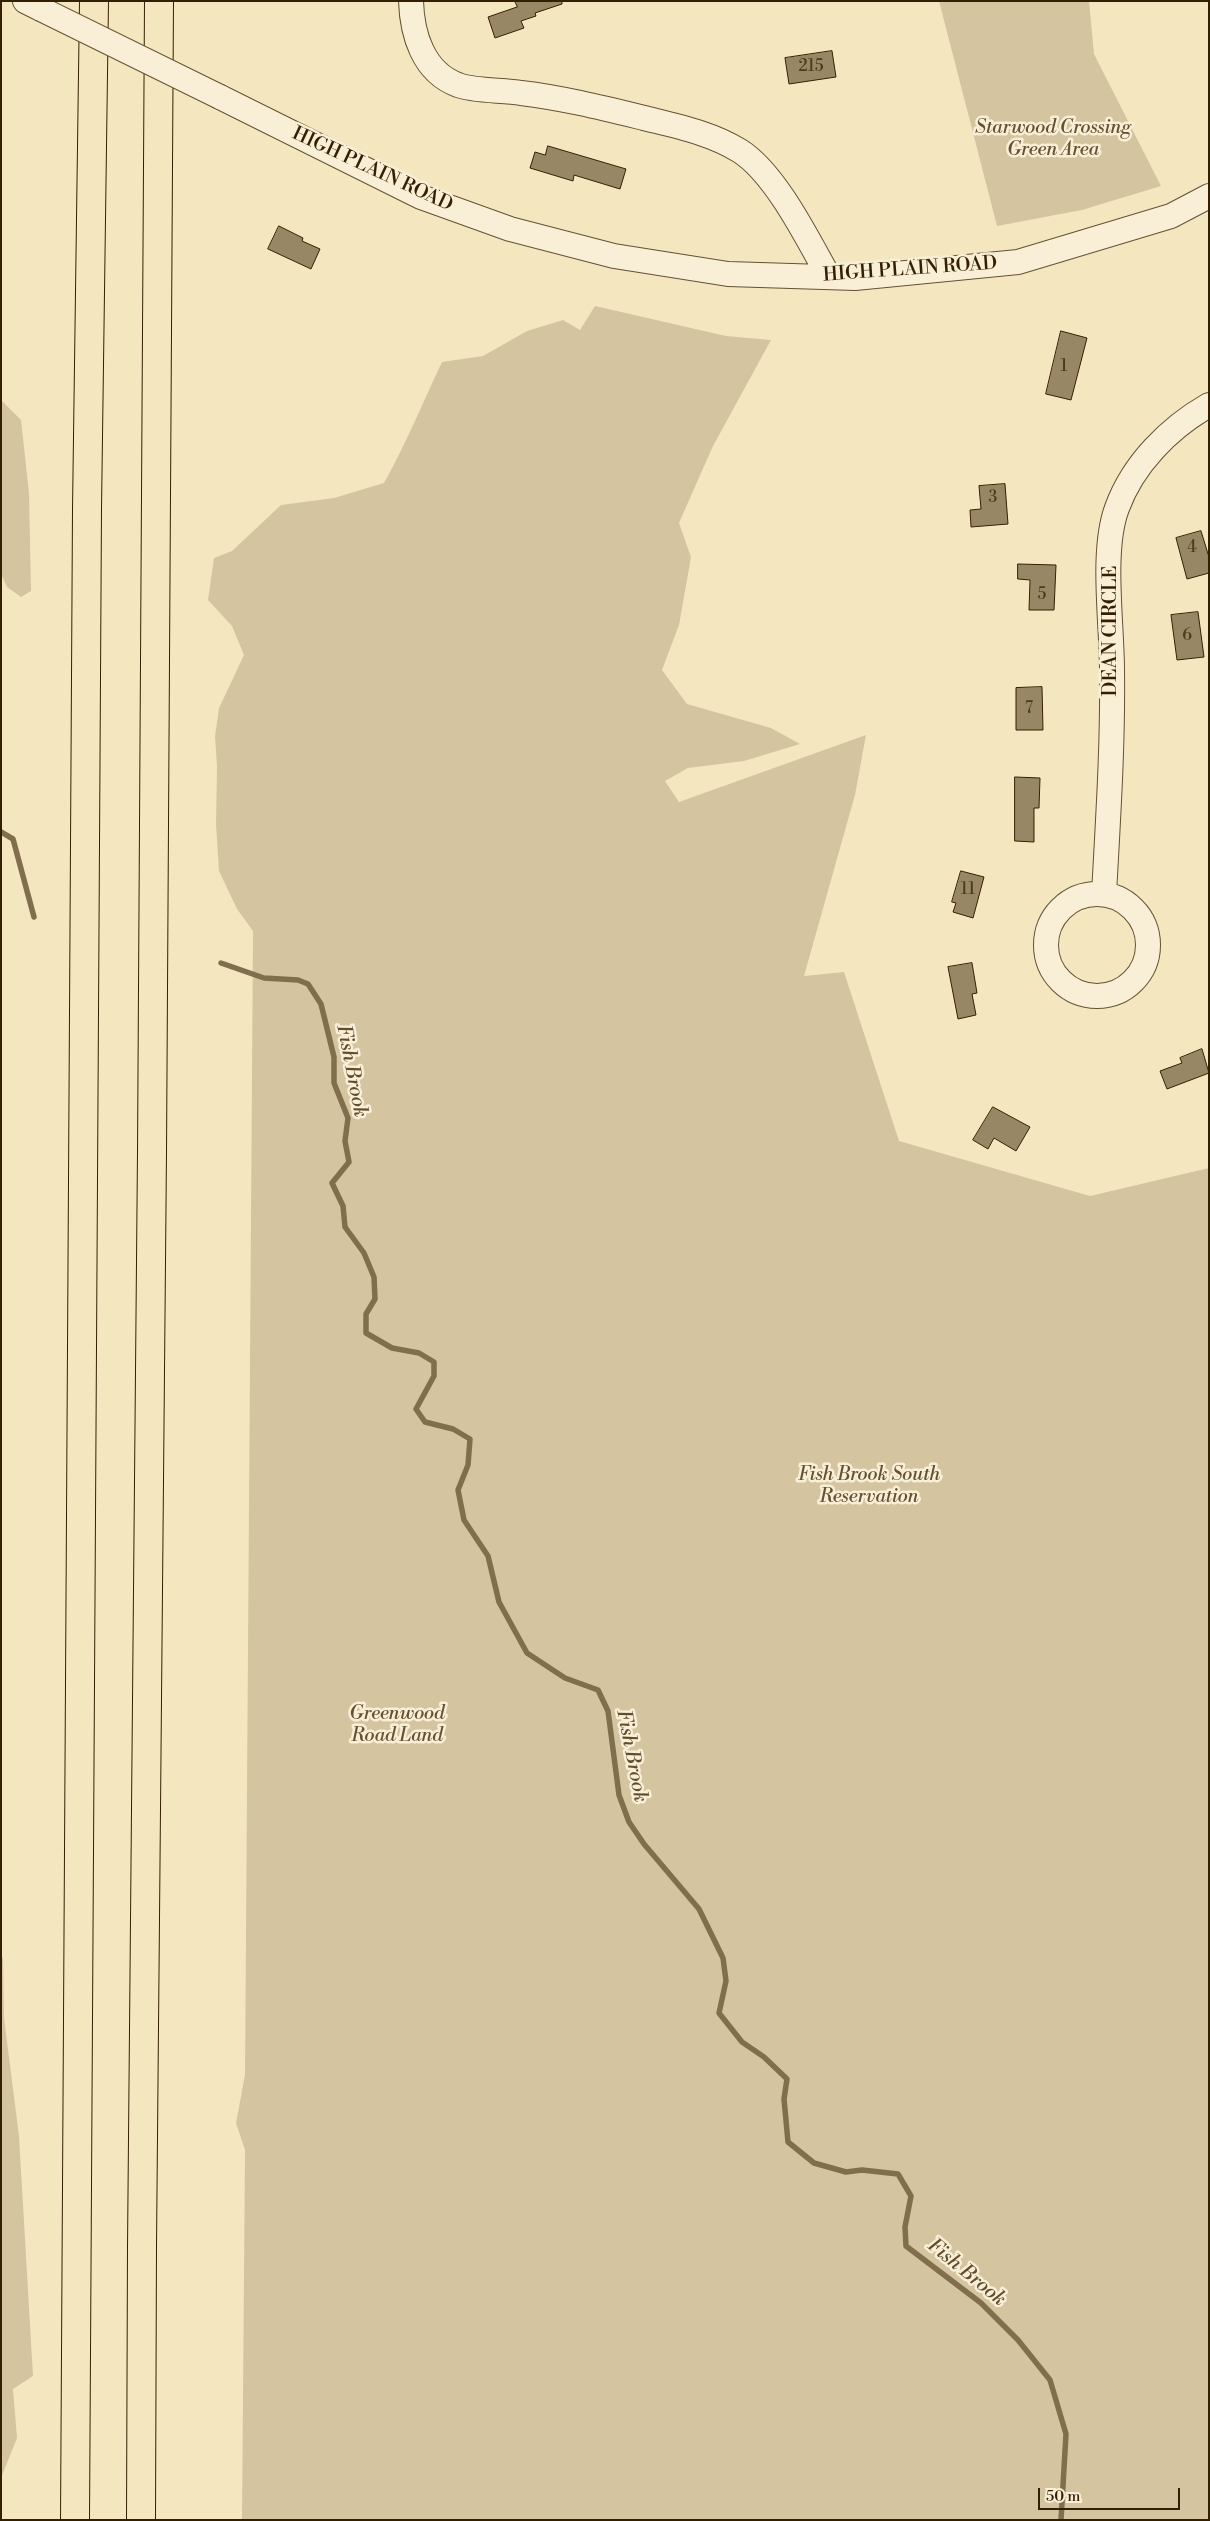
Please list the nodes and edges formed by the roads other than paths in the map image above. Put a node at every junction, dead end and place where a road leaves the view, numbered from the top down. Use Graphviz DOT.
graph roads {
  1 [pos="159,1"];
  2 [pos="411,1"];
  3 [pos="33,5"];
  4 [pos="93,9"];
  5 [pos="1209,196"];
  6 [pos="829,277"];
  7 [pos="1209,406"];
  8 [pos="1104,894"];
  9 [pos="75,2520"];
  10 [pos="141,2520"];
  1 -- 10 [label="highway"];
  2 -- 6 [label="street"];
  3 -- 6 [label="street, HIGH PLAIN ROAD, bridge"];
  4 -- 9 [label="highway"];
  5 -- 6 [label="street, HIGH PLAIN ROAD"];
  7 -- 8 [label="street, DEAN CIRCLE"];
  8 -- 8 [label="street"];
}
